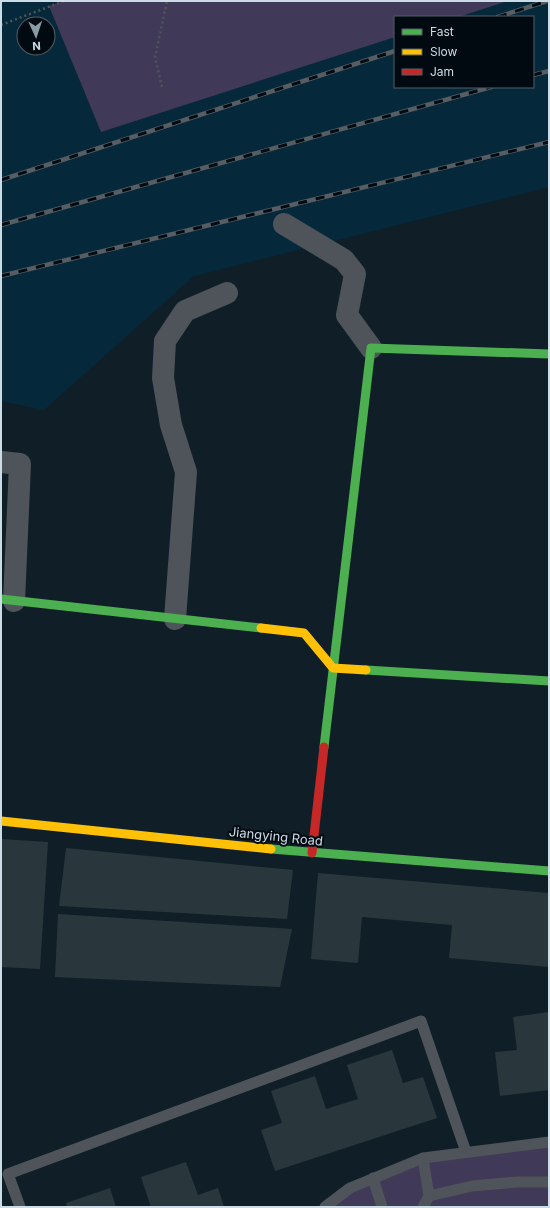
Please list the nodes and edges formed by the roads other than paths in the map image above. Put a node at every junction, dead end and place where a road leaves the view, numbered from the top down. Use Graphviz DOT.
graph roads {
  1 [pos="284,224"];
  2 [pos="227,293"];
  3 [pos="371,348"];
  4 [pos="549,354"];
  5 [pos="1,462"];
  6 [pos="7,600"];
  7 [pos="174,619"];
  8 [pos="334,668"];
  9 [pos="549,681"];
  10 [pos="1,821"];
  11 [pos="312,853"];
  12 [pos="549,871"];
  13 [pos="549,1142"];
  14 [pos="466,1152"];
  15 [pos="423,1158"];
  16 [pos="373,1178"];
  17 [pos="549,1182"];
  18 [pos="429,1196"];
  19 [pos="20,1207"];
  20 [pos="325,1207"];
  21 [pos="382,1207"];
  22 [pos="423,1207"];
  1 -- 3 [label="street"];
  2 -- 7 [label="street"];
  3 -- 4 [label="street"];
  3 -- 8 [label="street"];
  5 -- 6 [label="street"];
  6 -- 7 [label="street"];
  7 -- 8 [label="street"];
  8 -- 9 [label="street"];
  8 -- 11 [label="street"];
  10 -- 11 [label="street, Jiangying Road"];
  11 -- 12 [label="street, Jiangying Road"];
  13 -- 14 [label="lane"];
  14 -- 15 [label="lane"];
  14 -- 19 [label="lane"];
  15 -- 16 [label="lane"];
  15 -- 18 [label="lane"];
  16 -- 20 [label="lane"];
  16 -- 21 [label="lane"];
  17 -- 18 [label="lane"];
  18 -- 22 [label="lane"];
}
